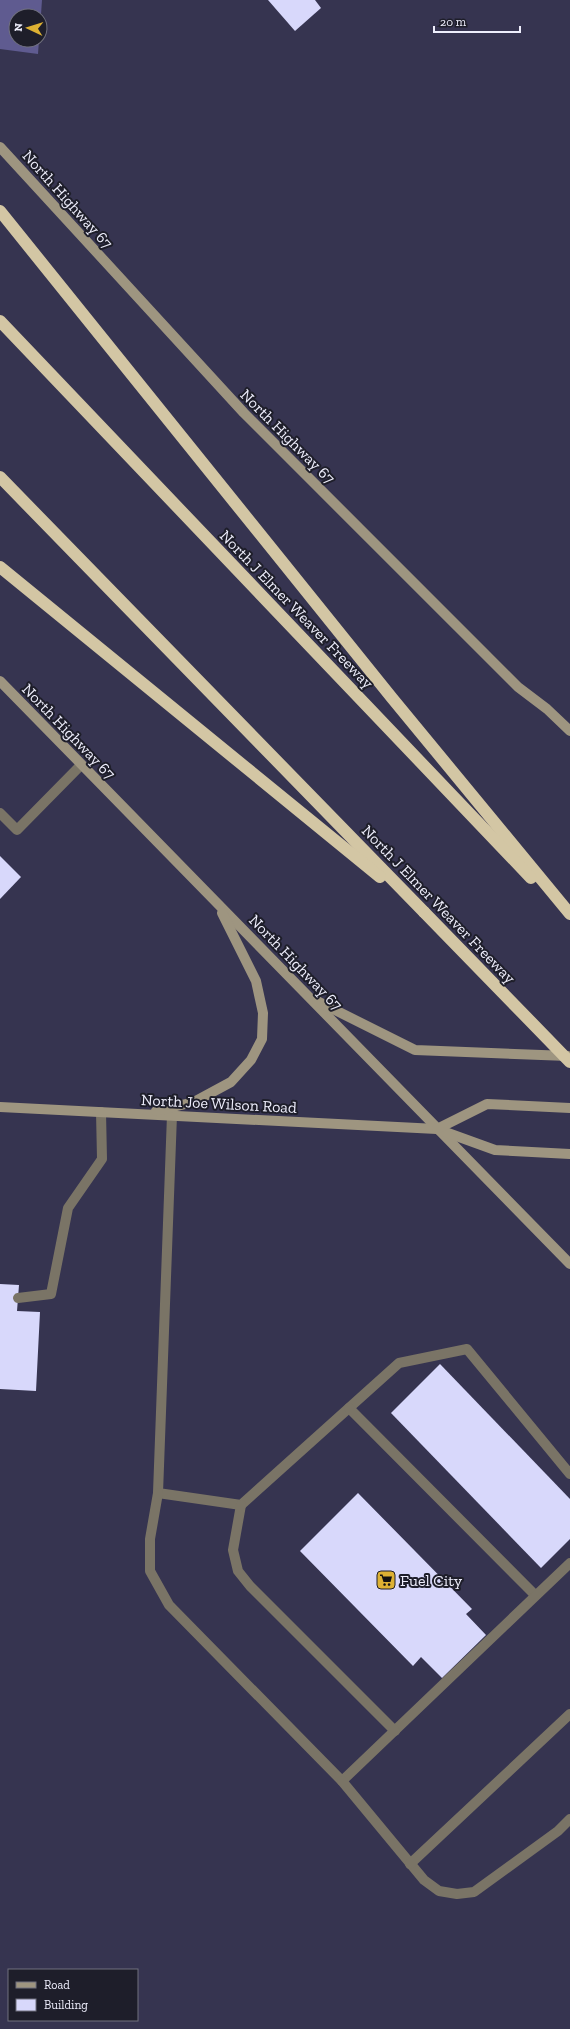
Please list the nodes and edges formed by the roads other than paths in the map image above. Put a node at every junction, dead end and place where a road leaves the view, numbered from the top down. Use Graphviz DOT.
graph roads {
  1 [pos="0,147"];
  2 [pos="0,211"];
  3 [pos="0,321"];
  4 [pos="0,477"];
  5 [pos="0,567"];
  6 [pos="0,681"];
  7 [pos="570,731"];
  8 [pos="81,765"];
  9 [pos="0,813"];
  10 [pos="218,904"];
  11 [pos="424,912"];
  12 [pos="570,914"];
  13 [pos="570,919"];
  14 [pos="310,998"];
  15 [pos="570,1056"];
  16 [pos="570,1062"];
  17 [pos="0,1107"];
  18 [pos="570,1108"];
  19 [pos="102,1112"];
  20 [pos="142,1114"];
  21 [pos="172,1115"];
  22 [pos="437,1128"];
  23 [pos="570,1154"];
  24 [pos="570,1264"];
  25 [pos="18,1298"];
  26 [pos="348,1408"];
  27 [pos="570,1474"];
  28 [pos="158,1494"];
  29 [pos="241,1505"];
  30 [pos="570,1563"];
  31 [pos="535,1596"];
  32 [pos="570,1714"];
  33 [pos="395,1731"];
  34 [pos="342,1781"];
  35 [pos="570,1819"];
  36 [pos="410,1864"];
  1 -- 7 [label="main road, North Highway 67"];
  2 -- 12 [label="highway"];
  3 -- 13 [label="highway, North J Elmer Weaver Freeway"];
  4 -- 11 [label="highway, North J Elmer Weaver Freeway"];
  5 -- 11 [label="highway"];
  6 -- 8 [label="main road, North Highway 67"];
  8 -- 9 [label="lane"];
  8 -- 10 [label="main road, North Highway 67"];
  10 -- 14 [label="main road, North Highway 67"];
  10 -- 20 [label="main road"];
  11 -- 16 [label="highway, North J Elmer Weaver Freeway, bridge"];
  14 -- 15 [label="main road"];
  14 -- 22 [label="main road, North Highway 67"];
  17 -- 19 [label="main road, North Joe Wilson Road"];
  18 -- 22 [label="main road"];
  19 -- 20 [label="main road, North Joe Wilson Road"];
  19 -- 25 [label="lane"];
  20 -- 21 [label="main road, North Joe Wilson Road"];
  21 -- 22 [label="main road, North Joe Wilson Road"];
  21 -- 28 [label="lane"];
  22 -- 23 [label="main road"];
  22 -- 24 [label="main road, North Highway 67"];
  26 -- 27 [label="lane"];
  26 -- 29 [label="lane"];
  26 -- 31 [label="lane"];
  28 -- 29 [label="lane"];
  28 -- 34 [label="lane"];
  29 -- 33 [label="lane"];
  30 -- 31 [label="lane"];
  31 -- 33 [label="lane"];
  32 -- 36 [label="lane"];
  33 -- 34 [label="lane"];
  34 -- 36 [label="lane"];
  35 -- 36 [label="lane"];
}
